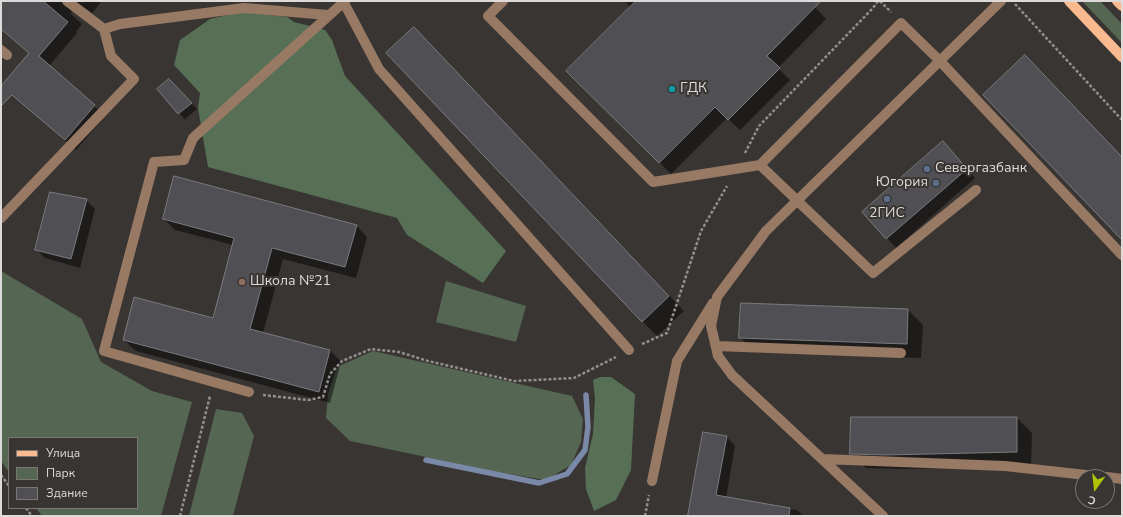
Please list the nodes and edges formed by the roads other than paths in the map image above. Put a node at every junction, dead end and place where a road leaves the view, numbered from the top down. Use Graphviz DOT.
graph roads {
  1 [pos="67,1"];
  2 [pos="344,1"];
  3 [pos="503,1"];
  4 [pos="1001,1"];
  5 [pos="1069,1"];
  6 [pos="1117,1"];
  7 [pos="1122,6"];
  8 [pos="328,15"];
  9 [pos="104,29"];
  10 [pos="1122,57"];
  11 [pos="939,60"];
  12 [pos="760,165"];
  13 [pos="976,190"];
  14 [pos="797,200"];
  15 [pos="1,218"];
  16 [pos="1122,255"];
  17 [pos="717,297"];
  18 [pos="716,346"];
  19 [pos="629,350"];
  20 [pos="901,353"];
  21 [pos="249,392"];
  22 [pos="822,459"];
  23 [pos="1075,474"];
  24 [pos="652,481"];
  25 [pos="883,516"];
  1 -- 9 [label="street"];
  2 -- 8 [label="street"];
  2 -- 19 [label="street"];
  3 -- 12 [label="street"];
  4 -- 11 [label="street"];
  5 -- 10 [label="main road"];
  6 -- 7 [label="main road"];
  8 -- 9 [label="street"];
  8 -- 21 [label="street"];
  9 -- 15 [label="street"];
  11 -- 12 [label="street"];
  11 -- 14 [label="street"];
  11 -- 16 [label="street"];
  12 -- 14 [label="street"];
  13 -- 14 [label="street"];
  14 -- 17 [label="street"];
  17 -- 18 [label="street"];
  17 -- 24 [label="street"];
  18 -- 20 [label="street"];
  18 -- 22 [label="street"];
  22 -- 23 [label="street"];
  22 -- 25 [label="street"];
}
